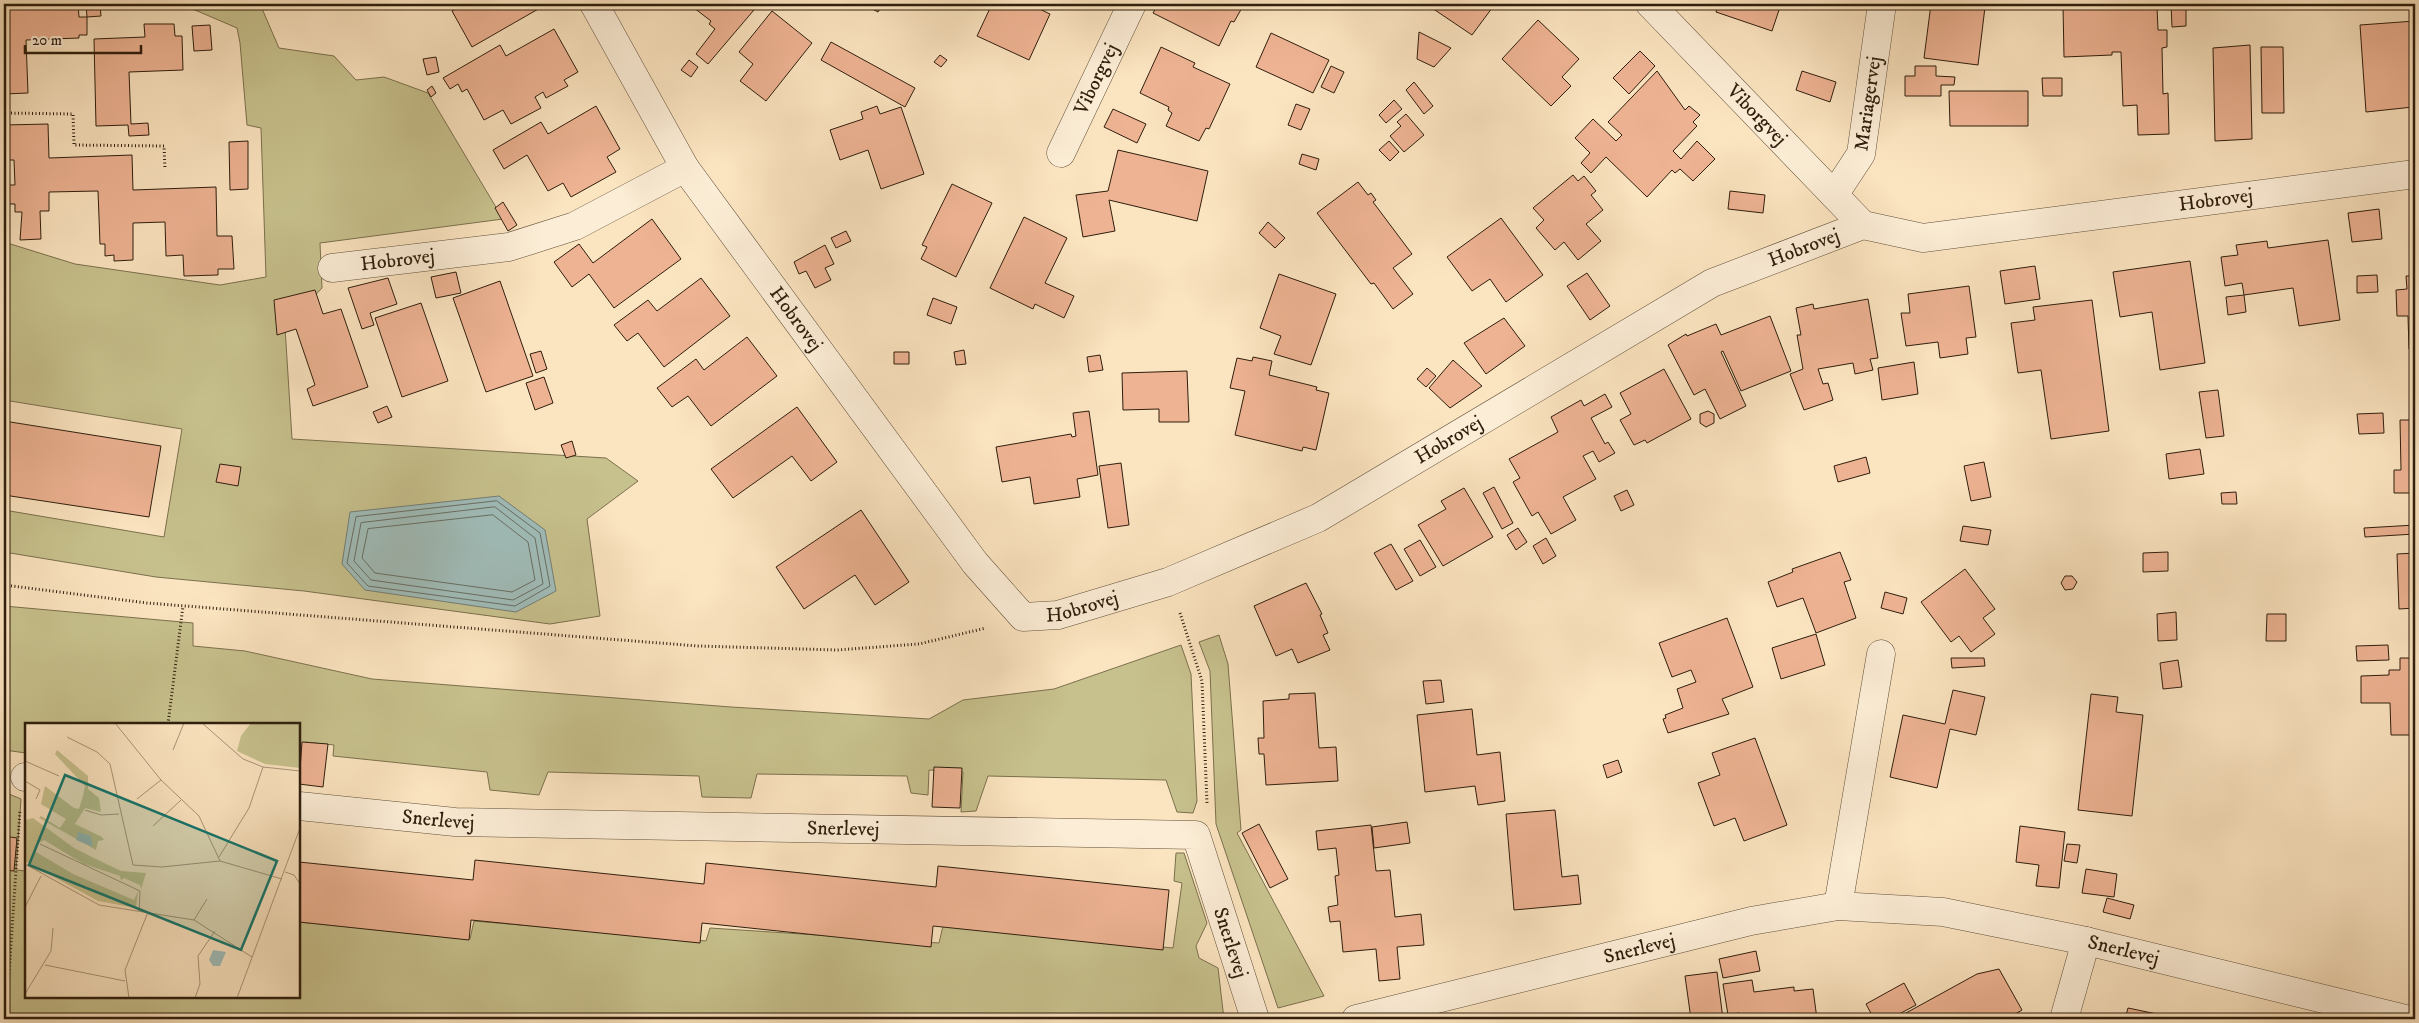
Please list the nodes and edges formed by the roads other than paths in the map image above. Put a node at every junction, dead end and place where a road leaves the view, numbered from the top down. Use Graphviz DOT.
graph roads {
  1 [pos="594,4"];
  2 [pos="1132,4"];
  3 [pos="1650,4"];
  4 [pos="1882,4"];
  5 [pos="1061,152"];
  6 [pos="686,168"];
  7 [pos="2415,174"];
  8 [pos="1834,194"];
  9 [pos="1863,225"];
  10 [pos="332,268"];
  11 [pos="1881,654"];
  12 [pos="300,806"];
  13 [pos="1838,906"];
  14 [pos="2086,941"];
  15 [pos="1255,1019"];
  16 [pos="1358,1019"];
  17 [pos="2064,1019"];
  18 [pos="2406,1019"];
  1 -- 6 [label="street, Hobrovej"];
  2 -- 5 [label="street, Viborgvej"];
  3 -- 8 [label="street, Viborgvej"];
  4 -- 8 [label="street, Mariagervej"];
  6 -- 9 [label="street, Hobrovej"];
  6 -- 10 [label="street, Hobrovej"];
  7 -- 9 [label="street, Hobrovej"];
  8 -- 9 [label="street, Viborgvej"];
  11 -- 13 [label="street"];
  12 -- 15 [label="street, Snerlevej"];
  13 -- 14 [label="street, Snerlevej"];
  13 -- 16 [label="street, Snerlevej"];
  14 -- 17 [label="street"];
  14 -- 18 [label="street, Snerlevej"];
}
